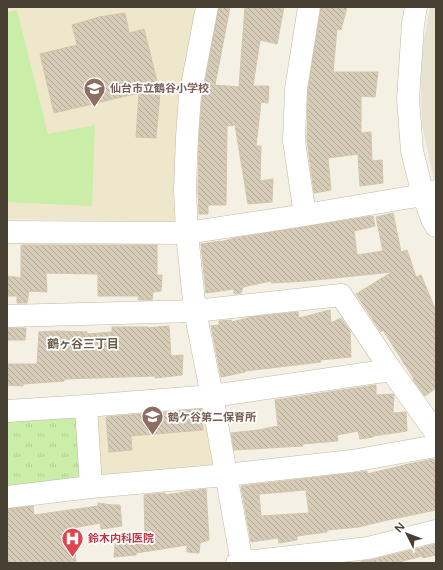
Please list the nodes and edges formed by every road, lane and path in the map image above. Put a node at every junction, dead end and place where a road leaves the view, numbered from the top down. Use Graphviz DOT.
graph roads {
  1 [pos="207,7"];
  2 [pos="309,7"];
  3 [pos="416,7"];
  4 [pos="429,193"];
  5 [pos="305,215"];
  6 [pos="436,226"];
  7 [pos="7,232"];
  8 [pos="187,233"];
  9 [pos="195,312"];
  10 [pos="7,316"];
  11 [pos="391,370"];
  12 [pos="212,396"];
  13 [pos="86,406"];
  14 [pos="7,411"];
  15 [pos="436,433"];
  16 [pos="436,446"];
  17 [pos="226,475"];
  18 [pos="91,487"];
  19 [pos="7,497"];
  20 [pos="436,531"];
  21 [pos="238,563"];
  22 [pos="242,563"];
  1 -- 8 [label="street"];
  2 -- 5 [label="street"];
  3 -- 4 [label="street"];
  4 -- 5 [label="street"];
  4 -- 6 [label="street"];
  5 -- 8 [label="street"];
  7 -- 8 [label="street"];
  8 -- 9 [label="street"];
  9 -- 10 [label="street"];
  9 -- 11 [label="street"];
  9 -- 12 [label="street"];
  11 -- 12 [label="street"];
  11 -- 15 [label="street"];
  12 -- 13 [label="street"];
  12 -- 17 [label="street"];
  13 -- 14 [label="street"];
  13 -- 18 [label="street"];
  16 -- 17 [label="street"];
  17 -- 18 [label="street"];
  17 -- 22 [label="street"];
  18 -- 19 [label="street"];
  20 -- 22 [label="street"];
  21 -- 22 [label="street"];
}
